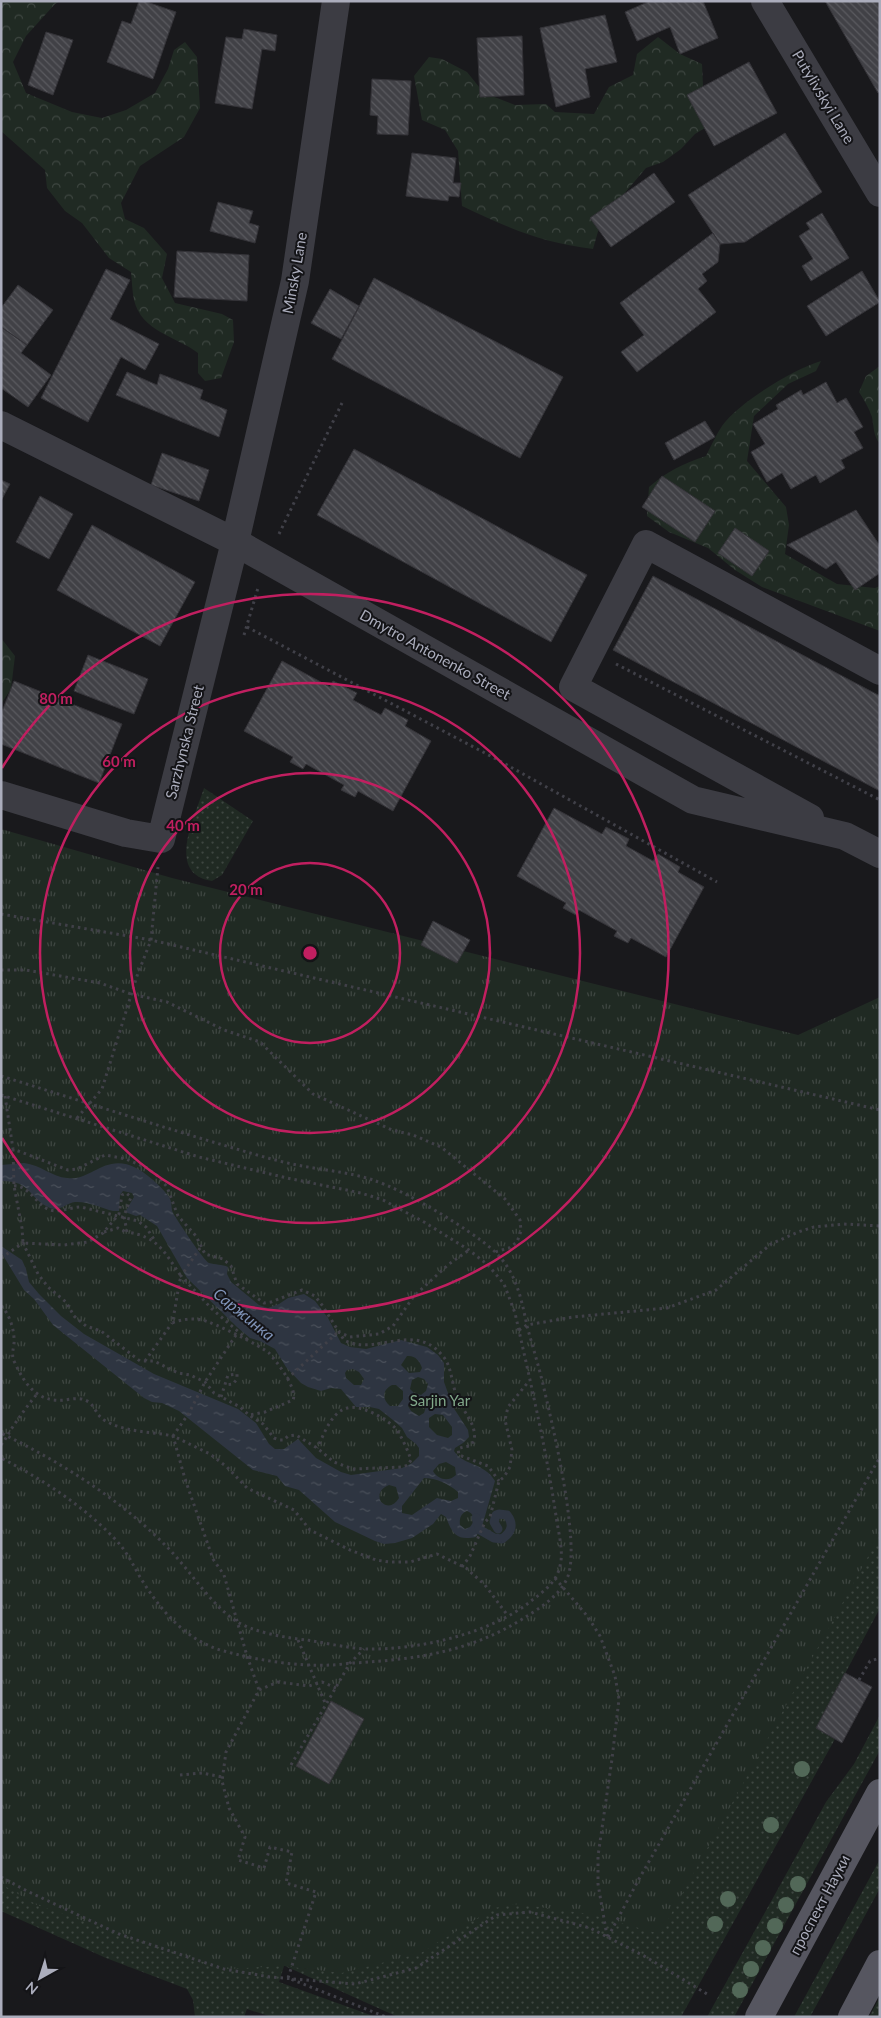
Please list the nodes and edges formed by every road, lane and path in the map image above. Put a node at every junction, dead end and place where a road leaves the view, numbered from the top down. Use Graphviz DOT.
graph roads {
  1 [pos="336,1"];
  2 [pos="765,1"];
  3 [pos="880,193"];
  4 [pos="342,403"];
  5 [pos="1,426"];
  6 [pos="235,542"];
  7 [pos="266,560"];
  8 [pos="247,627"];
  9 [pos="244,636"];
  10 [pos="591,651"];
  11 [pos="880,671"];
  12 [pos="1,796"];
  13 [pos="880,800"];
  14 [pos="845,836"];
  15 [pos="161,839"];
  16 [pos="880,854"];
  17 [pos="717,882"];
  18 [pos="1,914"];
  19 [pos="151,940"];
  20 [pos="1,970"];
  21 [pos="131,994"];
  22 [pos="1,1076"];
  23 [pos="3,1096"];
  24 [pos="92,1104"];
  25 [pos="880,1110"];
  26 [pos="77,1119"];
  27 [pos="13,1149"];
  28 [pos="14,1186"];
  29 [pos="117,1216"];
  30 [pos="124,1219"];
  31 [pos="880,1226"];
  32 [pos="127,1232"];
  33 [pos="103,1233"];
  34 [pos="23,1242"];
  35 [pos="156,1242"];
  36 [pos="200,1248"];
  37 [pos="469,1250"];
  38 [pos="495,1252"];
  39 [pos="1,1258"];
  40 [pos="181,1276"];
  41 [pos="1,1306"];
  42 [pos="172,1323"];
  43 [pos="527,1325"];
  44 [pos="519,1330"];
  45 [pos="338,1331"];
  46 [pos="236,1335"];
  47 [pos="252,1344"];
  48 [pos="146,1361"];
  49 [pos="287,1379"];
  50 [pos="530,1380"];
  51 [pos="205,1382"];
  52 [pos="226,1385"];
  53 [pos="37,1394"];
  54 [pos="221,1397"];
  55 [pos="249,1415"];
  56 [pos="1,1433"];
  57 [pos="173,1436"];
  58 [pos="9,1437"];
  59 [pos="1,1445"];
  60 [pos="317,1448"];
  61 [pos="880,1457"];
  62 [pos="1,1458"];
  63 [pos="499,1481"];
  64 [pos="462,1567"];
  65 [pos="555,1578"];
  66 [pos="562,1586"];
  67 [pos="508,1616"];
  68 [pos="238,1623"];
  69 [pos="298,1639"];
  70 [pos="364,1649"];
  71 [pos="247,1656"];
  72 [pos="880,1658"];
  73 [pos="350,1663"];
  74 [pos="308,1664"];
  75 [pos="859,1680"];
  76 [pos="318,1684"];
  77 [pos="336,1688"];
  78 [pos="260,1690"];
  79 [pos="326,1705"];
  80 [pos="291,1765"];
  81 [pos="180,1775"];
  82 [pos="222,1777"];
  83 [pos="880,1793"];
  84 [pos="1,1877"];
  85 [pos="608,1937"];
  86 [pos="880,1964"];
  87 [pos="288,1978"];
  88 [pos="707,1994"];
  89 [pos="386,2017"];
  90 [pos="760,2017"];
  91 [pos="852,2017"];
  1 -- 6 [label="street, Minsky Lane"];
  2 -- 3 [label="street, Putylivskyi Lane"];
  4 -- 7 [label="path"];
  5 -- 6 [label="street, Dmytro Antonenko Street"];
  6 -- 7 [label="street, Dmytro Antonenko Street"];
  6 -- 15 [label="street, Sarzhynska Street"];
  7 -- 8 [label="path"];
  7 -- 14 [label="street, Dmytro Antonenko Street"];
  8 -- 9 [label="path"];
  8 -- 17 [label="path"];
  10 -- 11 [label="street"];
  10 -- 13 [label="path"];
  10 -- 14 [label="street"];
  12 -- 15 [label="street"];
  14 -- 16 [label="street, Dmytro Antonenko Street"];
  15 -- 19 [label="path"];
  18 -- 19 [label="path"];
  19 -- 21 [label="path"];
  19 -- 25 [label="path"];
  20 -- 21 [label="path"];
  21 -- 24 [label="path"];
  21 -- 38 [label="path"];
  22 -- 24 [label="path"];
  23 -- 26 [label="path"];
  23 -- 27 [label="path"];
  24 -- 26 [label="path"];
  24 -- 38 [label="path"];
  26 -- 37 [label="path"];
  27 -- 28 [label="path"];
  27 -- 36 [label="path"];
  28 -- 29 [label="path"];
  28 -- 34 [label="path"];
  29 -- 30 [label="path"];
  29 -- 30 [label="path"];
  29 -- 33 [label="path"];
  30 -- 32 [label="path"];
  30 -- 35 [label="path"];
  31 -- 43 [label="path"];
  32 -- 33 [label="path"];
  32 -- 35 [label="path"];
  33 -- 34 [label="path"];
  34 -- 39 [label="path"];
  34 -- 48 [label="path"];
  35 -- 40 [label="path"];
  36 -- 40 [label="path"];
  36 -- 45 [label="path"];
  37 -- 44 [label="path"];
  37 -- 45 [label="path"];
  38 -- 43 [label="path"];
  40 -- 42 [label="path"];
  40 -- 47 [label="path"];
  41 -- 53 [label="path"];
  42 -- 46 [label="path"];
  42 -- 48 [label="path"];
  43 -- 44 [label="path"];
  43 -- 66 [label="path"];
  44 -- 50 [label="path"];
  45 -- 49 [label="path"];
  45 -- 63 [label="path"];
  46 -- 47 [label="path"];
  46 -- 51 [label="path"];
  47 -- 49 [label="path"];
  48 -- 51 [label="path"];
  49 -- 55 [label="path"];
  50 -- 63 [label="path"];
  50 -- 65 [label="path"];
  51 -- 54 [label="path"];
  51 -- 57 [label="path"];
  52 -- 54 [label="path"];
  53 -- 57 [label="path"];
  53 -- 58 [label="path"];
  54 -- 55 [label="path"];
  55 -- 60 [label="path"];
  56 -- 58 [label="path"];
  57 -- 64 [label="path"];
  57 -- 68 [label="path"];
  58 -- 59 [label="path"];
  58 -- 68 [label="path"];
  60 -- 60 [label="path"];
  61 -- 85 [label="path"];
  62 -- 71 [label="path"];
  63 -- 64 [label="path"];
  64 -- 67 [label="path"];
  65 -- 66 [label="path"];
  65 -- 67 [label="path"];
  66 -- 73 [label="path"];
  66 -- 85 [label="path"];
  67 -- 70 [label="path"];
  68 -- 69 [label="path"];
  68 -- 71 [label="path"];
  69 -- 70 [label="path"];
  69 -- 74 [label="path"];
  70 -- 73 [label="path"];
  71 -- 74 [label="path"];
  71 -- 78 [label="path"];
  72 -- 75 [label="path"];
  73 -- 74 [label="path"];
  73 -- 77 [label="path"];
  74 -- 76 [label="path"];
  76 -- 77 [label="path"];
  76 -- 78 [label="path"];
  76 -- 79 [label="path"];
  77 -- 79 [label="path"];
  78 -- 82 [label="path"];
  79 -- 80 [label="path"];
  81 -- 82 [label="path"];
  82 -- 87 [label="path"];
  83 -- 90 [label="main road, проспект Науки"];
  84 -- 87 [label="path"];
  85 -- 87 [label="path"];
  85 -- 88 [label="path"];
  86 -- 91 [label="main road"];
  87 -- 89 [label="path"];
}
